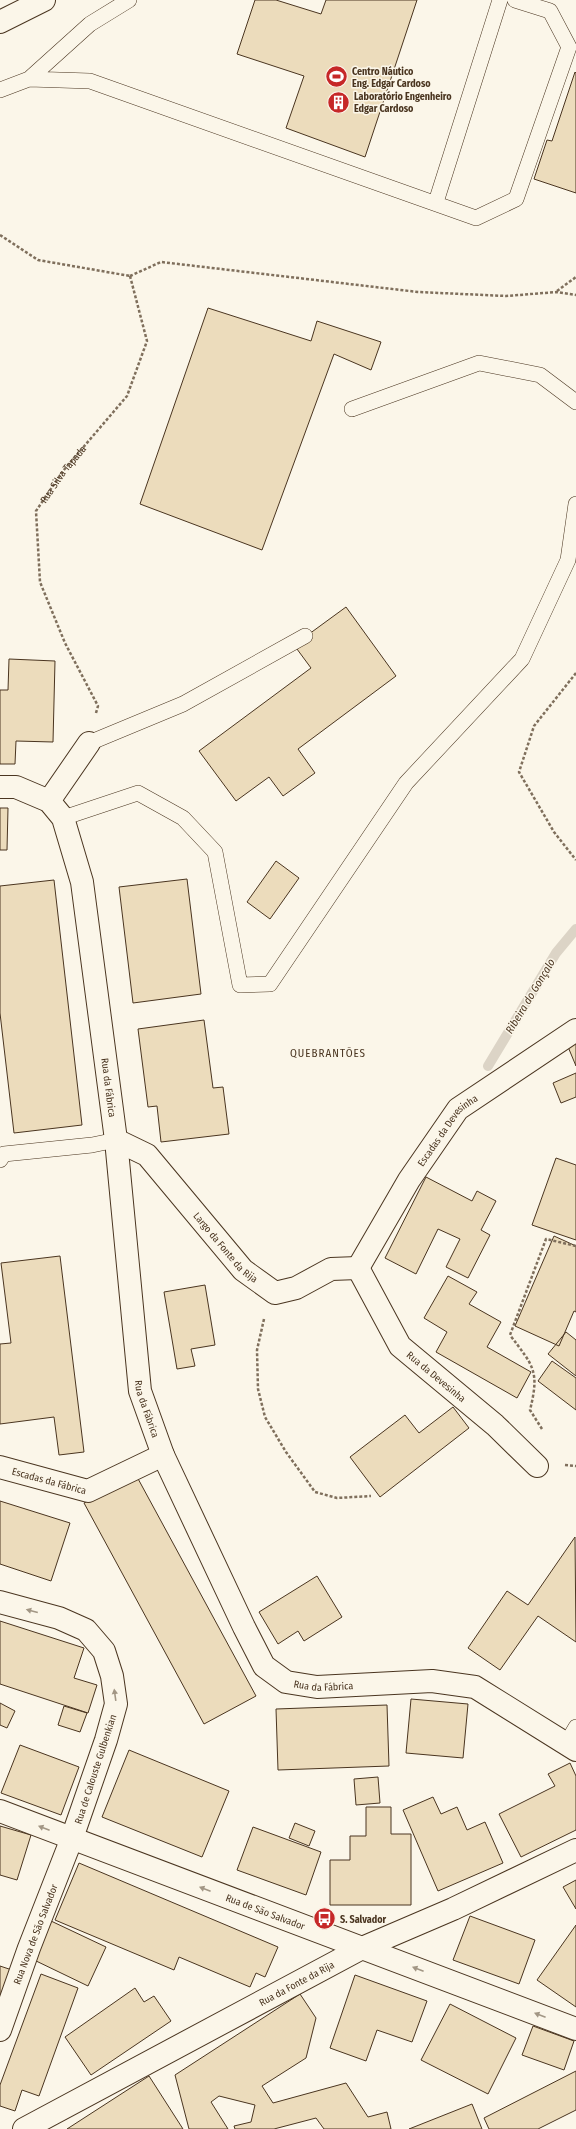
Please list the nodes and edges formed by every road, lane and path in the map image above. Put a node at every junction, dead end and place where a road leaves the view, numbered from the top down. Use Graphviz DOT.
graph roads {
  1 [pos="44,0"];
  2 [pos="129,0"];
  3 [pos="500,0"];
  4 [pos="515,0"];
  5 [pos="0,22"];
  6 [pos="29,79"];
  7 [pos="0,90"];
  8 [pos="436,202"];
  9 [pos="0,235"];
  10 [pos="130,276"];
  11 [pos="576,277"];
  12 [pos="557,292"];
  13 [pos="576,295"];
  14 [pos="576,402"];
  15 [pos="352,409"];
  16 [pos="576,504"];
  17 [pos="305,636"];
  18 [pos="576,673"];
  19 [pos="89,743"];
  20 [pos="0,787"];
  21 [pos="49,801"];
  22 [pos="63,818"];
  23 [pos="576,860"];
  24 [pos="576,1030"];
  25 [pos="116,1140"];
  26 [pos="0,1160"];
  27 [pos="576,1246"];
  28 [pos="358,1268"];
  29 [pos="275,1292"];
  30 [pos="546,1434"];
  31 [pos="163,1455"];
  32 [pos="537,1466"];
  33 [pos="0,1467"];
  34 [pos="371,1496"];
  35 [pos="0,1602"];
  36 [pos="573,1740"];
  37 [pos="0,1811"];
  38 [pos="72,1838"];
  39 [pos="576,1850"];
  40 [pos="362,1948"];
  41 [pos="576,2029"];
  42 [pos="0,2030"];
  43 [pos="24,2129"];
  1 -- 5 [label="street"];
  2 -- 6 [label="lane"];
  3 -- 8 [label="lane"];
  4 -- 8 [label="lane"];
  6 -- 7 [label="lane"];
  6 -- 8 [label="lane"];
  9 -- 10 [label="path"];
  10 -- 12 [label="path"];
  10 -- 19 [label="path, Rua Silva Tapada"];
  11 -- 12 [label="path"];
  12 -- 13 [label="path"];
  14 -- 15 [label="lane"];
  16 -- 22 [label="lane"];
  17 -- 19 [label="lane"];
  18 -- 23 [label="path"];
  19 -- 21 [label="street"];
  20 -- 21 [label="street"];
  21 -- 22 [label="street, Rua da Fábrica"];
  22 -- 25 [label="street, Rua da Fábrica"];
  24 -- 28 [label="street, Escadas da Devesinha"];
  25 -- 26 [label="lane"];
  25 -- 29 [label="street, Largo da Fonte da Rija"];
  25 -- 31 [label="street, Rua da Fábrica"];
  27 -- 30 [label="path"];
  28 -- 29 [label="street"];
  28 -- 32 [label="street, Rua da Devesinha"];
  29 -- 34 [label="path"];
  31 -- 33 [label="street, Escadas da Fábrica"];
  31 -- 36 [label="street, Rua da Fábrica"];
  38 -- 35 [label="street, Rua de Calouste Gulbenkian, one-way"];
  38 -- 37 [label="street, Rua de São Salvador, one-way"];
  40 -- 38 [label="street, Rua de São Salvador, one-way"];
  38 -- 42 [label="street, Rua Nova de São Salvador"];
  39 -- 40 [label="street, Rua da Fonte da Rija"];
  41 -- 40 [label="street, Rua de São Salvador, one-way"];
  40 -- 43 [label="street, Rua da Fonte da Rija"];
}
